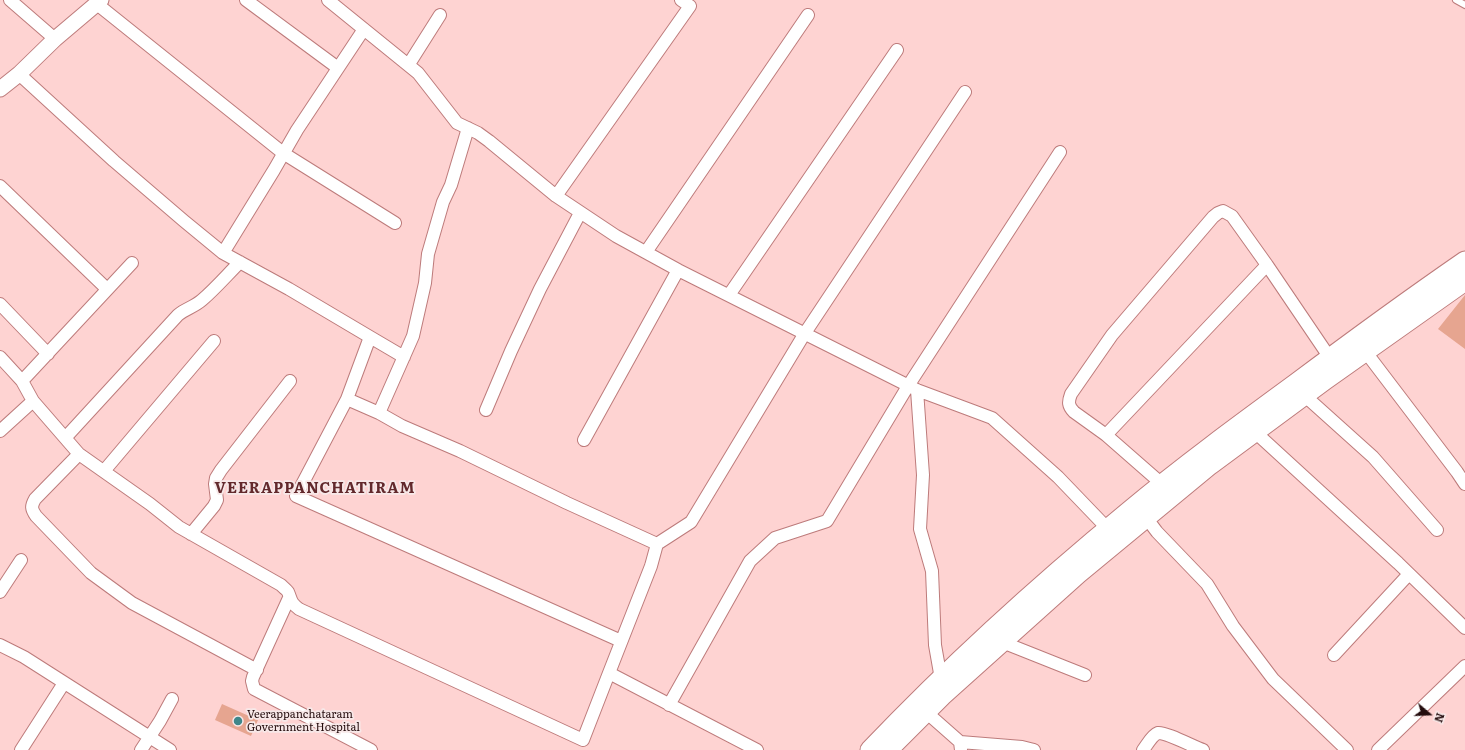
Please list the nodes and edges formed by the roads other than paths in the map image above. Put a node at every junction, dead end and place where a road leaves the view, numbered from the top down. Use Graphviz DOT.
graph roads {
  1 [pos="10,0"];
  2 [pos="246,0"];
  3 [pos="328,0"];
  4 [pos="1456,0"];
  5 [pos="99,2"];
  6 [pos="688,2"];
  7 [pos="1465,5"];
  8 [pos="440,15"];
  9 [pos="808,15"];
  10 [pos="364,29"];
  11 [pos="55,39"];
  12 [pos="897,50"];
  13 [pos="409,64"];
  14 [pos="338,68"];
  15 [pos="19,74"];
  16 [pos="0,89"];
  17 [pos="965,92"];
  18 [pos="468,128"];
  19 [pos="1060,152"];
  20 [pos="283,153"];
  21 [pos="0,186"];
  22 [pos="556,196"];
  23 [pos="580,213"];
  24 [pos="395,223"];
  25 [pos="646,252"];
  26 [pos="223,253"];
  27 [pos="1465,261"];
  28 [pos="240,262"];
  29 [pos="132,264"];
  30 [pos="1267,265"];
  31 [pos="678,270"];
  32 [pos="1465,281"];
  33 [pos="107,289"];
  34 [pos="729,295"];
  35 [pos="0,304"];
  36 [pos="805,333"];
  37 [pos="370,337"];
  38 [pos="214,341"];
  39 [pos="1365,352"];
  40 [pos="48,354"];
  41 [pos="0,357"];
  42 [pos="404,357"];
  43 [pos="1330,358"];
  44 [pos="22,381"];
  45 [pos="290,381"];
  46 [pos="912,388"];
  47 [pos="1304,395"];
  48 [pos="347,399"];
  49 [pos="33,401"];
  50 [pos="486,410"];
  51 [pos="379,413"];
  52 [pos="0,432"];
  53 [pos="1255,432"];
  54 [pos="1106,435"];
  55 [pos="66,437"];
  56 [pos="584,440"];
  57 [pos="79,454"];
  58 [pos="104,471"];
  59 [pos="1162,484"];
  60 [pos="1465,484"];
  61 [pos="1141,512"];
  62 [pos="1108,529"];
  63 [pos="1437,530"];
  64 [pos="191,534"];
  65 [pos="657,544"];
  66 [pos="21,560"];
  67 [pos="1409,574"];
  68 [pos="0,592"];
  69 [pos="289,598"];
  70 [pos="1465,628"];
  71 [pos="621,641"];
  72 [pos="1002,642"];
  73 [pos="0,645"];
  74 [pos="1334,655"];
  75 [pos="1465,666"];
  76 [pos="257,670"];
  77 [pos="608,673"];
  78 [pos="1085,675"];
  79 [pos="941,679"];
  80 [pos="64,683"];
  81 [pos="172,699"];
  82 [pos="669,705"];
  83 [pos="926,712"];
  84 [pos="149,736"];
  85 [pos="960,746"];
  86 [pos="21,750"];
  87 [pos="140,750"];
  88 [pos="170,750"];
  89 [pos="371,750"];
  90 [pos="758,750"];
  91 [pos="870,750"];
  92 [pos="888,750"];
  93 [pos="1034,750"];
  94 [pos="1143,750"];
  95 [pos="1203,750"];
  96 [pos="1347,750"];
  97 [pos="1378,750"];
  1 -- 11 [label="street"];
  2 -- 14 [label="street"];
  3 -- 10 [label="street"];
  4 -- 7 [label="lane"];
  5 -- 11 [label="street"];
  5 -- 20 [label="street"];
  6 -- 22 [label="street"];
  8 -- 13 [label="street"];
  9 -- 25 [label="street"];
  10 -- 13 [label="street"];
  10 -- 14 [label="street"];
  11 -- 15 [label="street"];
  12 -- 34 [label="street"];
  13 -- 18 [label="street"];
  14 -- 20 [label="street"];
  15 -- 16 [label="street"];
  15 -- 26 [label="street"];
  17 -- 36 [label="street"];
  18 -- 22 [label="street"];
  18 -- 42 [label="street"];
  19 -- 46 [label="street"];
  20 -- 24 [label="street"];
  20 -- 26 [label="street"];
  21 -- 33 [label="street"];
  22 -- 23 [label="street"];
  23 -- 25 [label="street"];
  23 -- 50 [label="street"];
  25 -- 31 [label="street"];
  26 -- 28 [label="street"];
  27 -- 43 [label="main road"];
  28 -- 37 [label="street"];
  28 -- 55 [label="street"];
  29 -- 33 [label="street"];
  30 -- 43 [label="street"];
  30 -- 54 [label="street"];
  30 -- 54 [label="street"];
  31 -- 34 [label="street"];
  31 -- 56 [label="street"];
  32 -- 39 [label="main road"];
  33 -- 40 [label="street"];
  34 -- 36 [label="street"];
  35 -- 40 [label="street"];
  36 -- 46 [label="street"];
  36 -- 65 [label="street"];
  37 -- 42 [label="street"];
  37 -- 48 [label="street"];
  38 -- 58 [label="street"];
  39 -- 47 [label="main road"];
  39 -- 60 [label="street"];
  40 -- 44 [label="street"];
  41 -- 44 [label="street"];
  42 -- 51 [label="street"];
  43 -- 59 [label="main road"];
  44 -- 49 [label="street"];
  45 -- 64 [label="street"];
  46 -- 62 [label="street"];
  46 -- 79 [label="street"];
  46 -- 82 [label="street"];
  47 -- 53 [label="main road"];
  47 -- 63 [label="street"];
  48 -- 51 [label="street"];
  48 -- 71 [label="street"];
  49 -- 52 [label="street"];
  49 -- 55 [label="street"];
  51 -- 65 [label="street"];
  53 -- 61 [label="main road"];
  53 -- 67 [label="street"];
  54 -- 59 [label="street"];
  55 -- 57 [label="street"];
  57 -- 58 [label="street"];
  57 -- 76 [label="street"];
  58 -- 64 [label="street"];
  59 -- 61 [label="main road"];
  61 -- 62 [label="main road"];
  61 -- 72 [label="main road"];
  61 -- 96 [label="street"];
  62 -- 79 [label="main road"];
  64 -- 69 [label="street"];
  65 -- 71 [label="street"];
  66 -- 68 [label="street"];
  67 -- 70 [label="street"];
  67 -- 74 [label="street"];
  69 -- 76 [label="street"];
  69 -- 77 [label="street"];
  71 -- 77 [label="street"];
  72 -- 78 [label="street"];
  72 -- 83 [label="main road"];
  73 -- 80 [label="street"];
  75 -- 97 [label="street"];
  76 -- 89 [label="street"];
  77 -- 82 [label="street"];
  79 -- 91 [label="main road"];
  80 -- 84 [label="street"];
  80 -- 86 [label="street"];
  81 -- 84 [label="street"];
  82 -- 90 [label="street"];
  83 -- 85 [label="street"];
  83 -- 92 [label="main road"];
  84 -- 87 [label="street"];
  84 -- 88 [label="street"];
  85 -- 93 [label="street"];
  94 -- 95 [label="street"];
}
